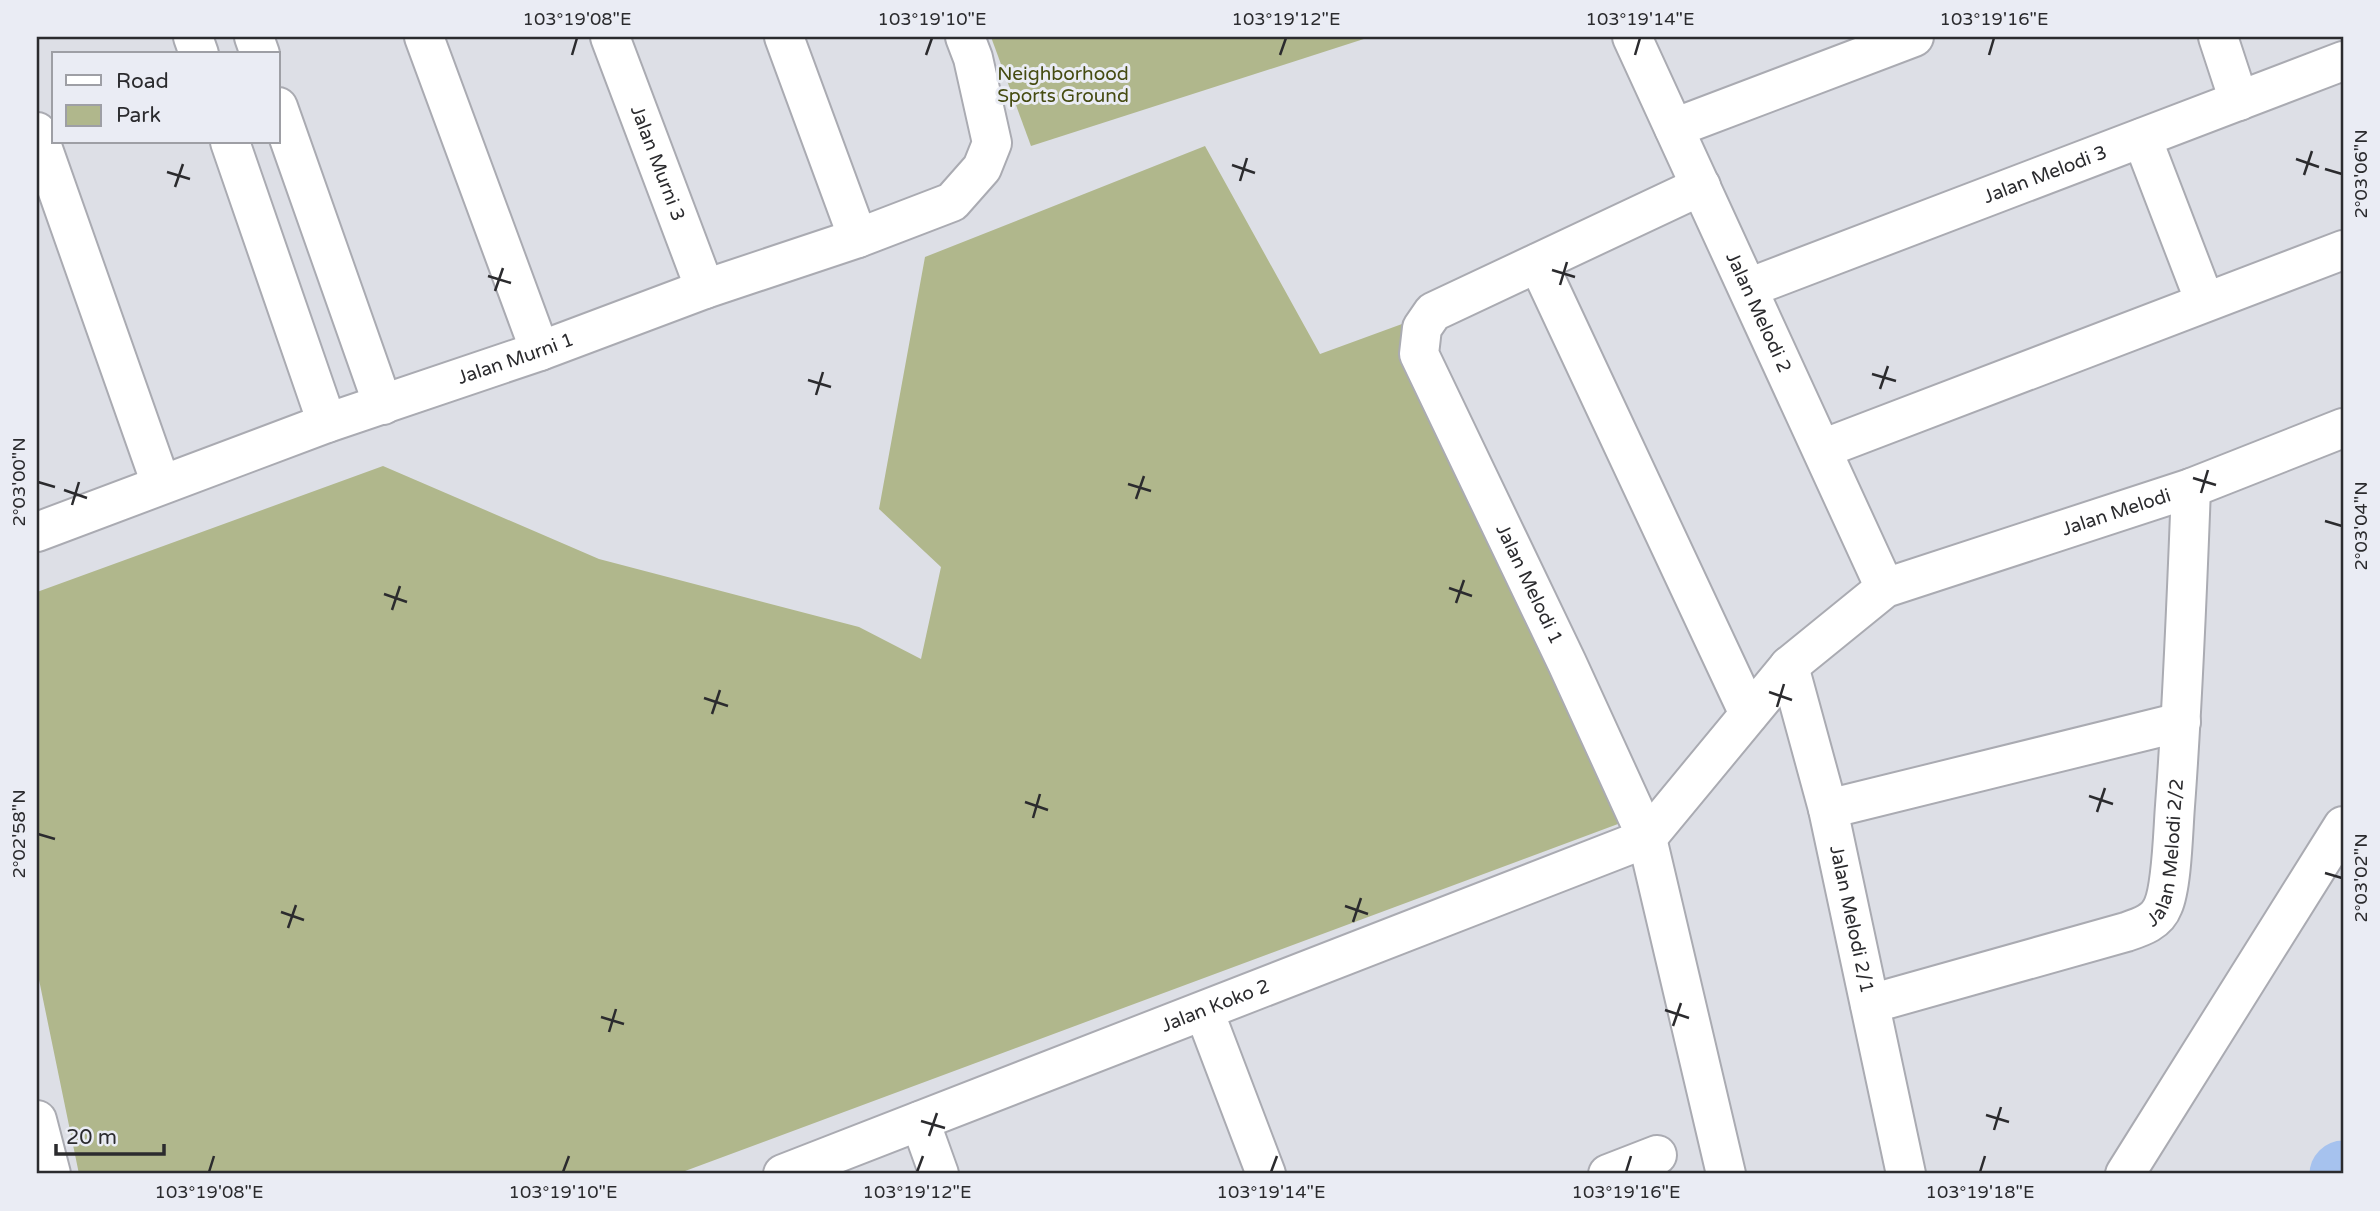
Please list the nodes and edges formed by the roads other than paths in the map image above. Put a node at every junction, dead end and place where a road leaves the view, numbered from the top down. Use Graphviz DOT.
graph roads {
  1 [pos="424,37"];
  2 [pos="610,37"];
  3 [pos="784,37"];
  4 [pos="965,37"];
  5 [pos="1632,37"];
  6 [pos="1914,37"];
  7 [pos="2218,37"];
  8 [pos="2343,61"];
  9 [pos="2239,101"];
  10 [pos="280,113"];
  11 [pos="1674,128"];
  12 [pos="37,132"];
  13 [pos="2142,138"];
  14 [pos="231,144"];
  15 [pos="1701,186"];
  16 [pos="858,238"];
  17 [pos="2343,250"];
  18 [pos="1538,263"];
  19 [pos="1748,288"];
  20 [pos="705,289"];
  21 [pos="2206,302"];
  22 [pos="540,351"];
  23 [pos="383,405"];
  24 [pos="327,424"];
  25 [pos="2343,428"];
  26 [pos="1822,449"];
  27 [pos="161,484"];
  28 [pos="2191,488"];
  29 [pos="37,532"];
  30 [pos="1885,588"];
  31 [pos="1789,667"];
  32 [pos="1749,714"];
  33 [pos="2181,722"];
  34 [pos="1828,809"];
  35 [pos="2343,826"];
  36 [pos="1647,838"];
  37 [pos="1870,1004"];
  38 [pos="1204,1011"];
  39 [pos="37,1119"];
  40 [pos="920,1121"];
  41 [pos="1657,1155"];
  42 [pos="51,1174"];
  43 [pos="783,1174"];
  44 [pos="939,1174"];
  45 [pos="1266,1174"];
  46 [pos="1608,1174"];
  47 [pos="1726,1174"];
  48 [pos="1906,1174"];
  49 [pos="2126,1174"];
  1 -- 22 [label="street"];
  2 -- 20 [label="street, Jalan Murni 3"];
  3 -- 16 [label="street"];
  4 -- 16 [label="street, Jalan Murni 1"];
  5 -- 11 [label="street, Jalan Melodi 2"];
  6 -- 11 [label="street"];
  7 -- 9 [label="street"];
  8 -- 9 [label="street, Jalan Melodi 3"];
  9 -- 13 [label="street, Jalan Melodi 3"];
  10 -- 23 [label="street"];
  11 -- 15 [label="street, Jalan Melodi 2"];
  12 -- 27 [label="street"];
  13 -- 19 [label="street, Jalan Melodi 3"];
  13 -- 21 [label="street"];
  14 -- 24 [label="street"];
  15 -- 18 [label="street"];
  15 -- 19 [label="street, Jalan Melodi 2"];
  16 -- 20 [label="street, Jalan Murni 1"];
  17 -- 21 [label="street"];
  18 -- 32 [label="street"];
  18 -- 36 [label="street, Jalan Melodi 1"];
  19 -- 26 [label="street, Jalan Melodi 2"];
  20 -- 22 [label="street, Jalan Murni 1"];
  21 -- 26 [label="street"];
  22 -- 23 [label="street, Jalan Murni 1"];
  23 -- 24 [label="street, Jalan Murni 1"];
  24 -- 27 [label="street, Jalan Murni 1"];
  25 -- 28 [label="street, Jalan Melodi"];
  26 -- 30 [label="street, Jalan Melodi 2"];
  27 -- 29 [label="street, Jalan Murni 1"];
  28 -- 30 [label="street, Jalan Melodi"];
  28 -- 33 [label="street, Jalan Melodi 2/2"];
  30 -- 31 [label="street"];
  31 -- 32 [label="street"];
  31 -- 34 [label="street, Jalan Melodi 2/1"];
  32 -- 36 [label="street"];
  33 -- 34 [label="street"];
  33 -- 37 [label="street, Jalan Melodi 2/2"];
  34 -- 37 [label="street, Jalan Melodi 2/1"];
  35 -- 49 [label="street"];
  36 -- 38 [label="street, Jalan Koko 2"];
  36 -- 47 [label="street, Jalan Melodi 1"];
  37 -- 48 [label="street, Jalan Melodi 2/1"];
  38 -- 40 [label="street, Jalan Koko 2"];
  38 -- 45 [label="street"];
  39 -- 42 [label="street"];
  40 -- 43 [label="street, Jalan Koko 2"];
  40 -- 44 [label="street"];
  41 -- 46 [label="street"];
}
